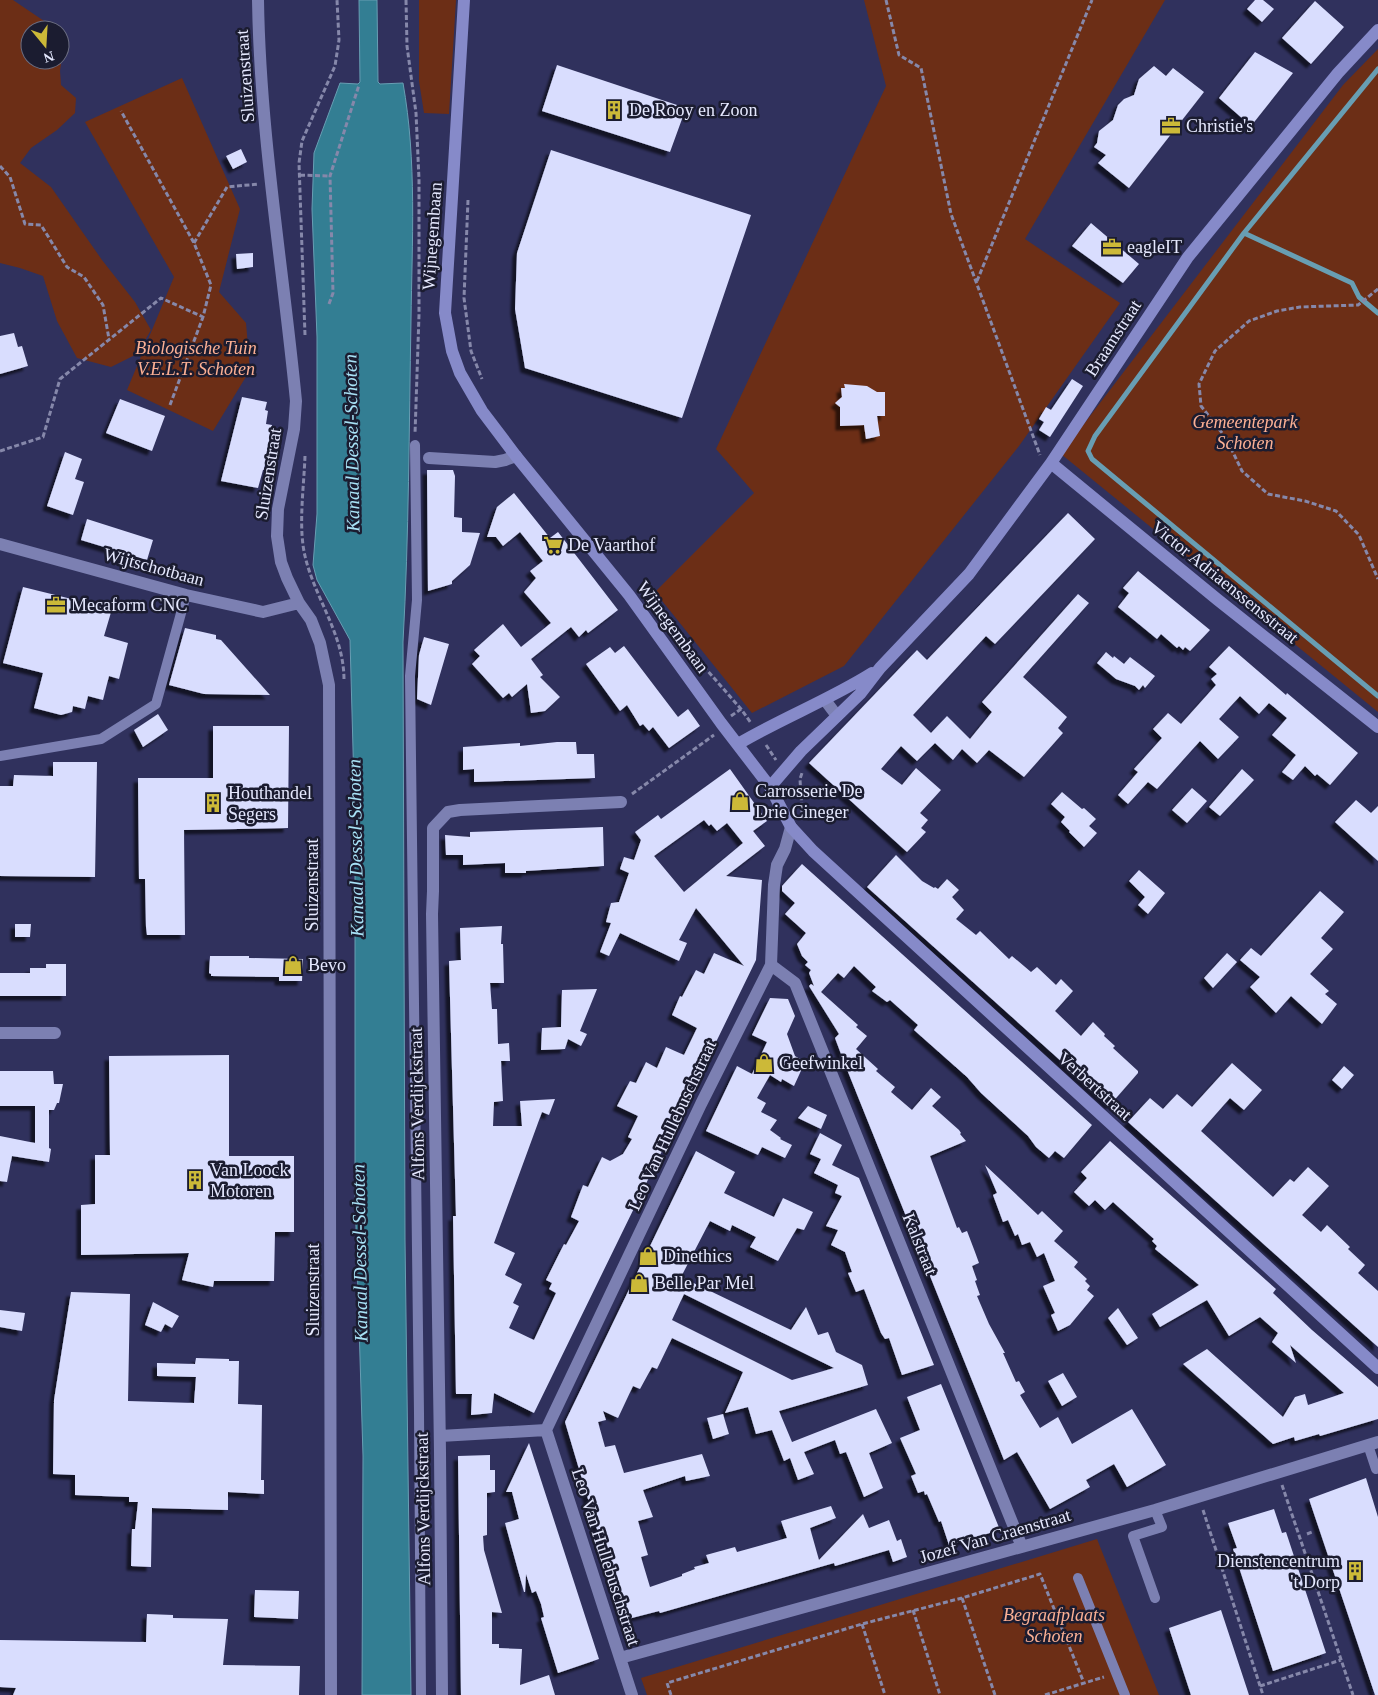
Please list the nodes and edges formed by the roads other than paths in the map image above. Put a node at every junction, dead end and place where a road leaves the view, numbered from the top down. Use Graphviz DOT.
graph roads {
  1 [pos="258,0"];
  2 [pos="464,0"];
  3 [pos="1378,30"];
  4 [pos="415,445"];
  5 [pos="516,456"];
  6 [pos="429,458"];
  7 [pos="1048,466"];
  8 [pos="0,544"];
  9 [pos="186,594"];
  10 [pos="299,603"];
  11 [pos="880,668"];
  12 [pos="825,700"];
  13 [pos="837,716"];
  14 [pos="1378,727"];
  15 [pos="738,744"];
  16 [pos="0,756"];
  17 [pos="770,787"];
  18 [pos="621,802"];
  19 [pos="791,827"];
  20 [pos="771,965"];
  21 [pos="0,1033"];
  22 [pos="55,1033"];
  23 [pos="1378,1368"];
  24 [pos="546,1430"];
  25 [pos="440,1436"];
  26 [pos="1373,1443"];
  27 [pos="1378,1468"];
  28 [pos="1155,1510"];
  29 [pos="1022,1547"];
  30 [pos="1078,1578"];
  31 [pos="1155,1598"];
  32 [pos="620,1658"];
  33 [pos="332,1695"];
  34 [pos="421,1695"];
  35 [pos="442,1695"];
  36 [pos="632,1695"];
  37 [pos="1125,1695"];
  1 -- 10 [label="street, Sluizenstraat"];
  2 -- 5 [label="street, Wijnegembaan"];
  3 -- 7 [label="street, Braamstraat"];
  4 -- 34 [label="lane"];
  5 -- 6 [label="street"];
  5 -- 15 [label="street, Wijnegembaan"];
  7 -- 11 [label="street, Braamstraat"];
  7 -- 14 [label="street, Victor Adriaenssensstraat"];
  8 -- 9 [label="street, Wijtschotbaan"];
  9 -- 10 [label="street, Wijtschotbaan"];
  9 -- 16 [label="lane"];
  10 -- 33 [label="street, Sluizenstraat"];
  11 -- 12 [label="street, Braamstraat"];
  11 -- 13 [label="street, Braamstraat"];
  12 -- 13 [label="street"];
  12 -- 15 [label="street, Braamstraat"];
  13 -- 17 [label="street, Braamstraat"];
  15 -- 17 [label="street, Wijnegembaan"];
  17 -- 19 [label="street, Wijnegembaan"];
  18 -- 25 [label="street, Alfons Verdijckstraat"];
  19 -- 20 [label="street, Leo Van Hullebuschstraat"];
  19 -- 23 [label="street, Verbertstraat"];
  20 -- 24 [label="street, Leo Van Hullebuschstraat"];
  20 -- 29 [label="street, Kalstraat"];
  21 -- 22 [label="street"];
  24 -- 25 [label="street"];
  24 -- 32 [label="street, Leo Van Hullebuschstraat"];
  25 -- 35 [label="street, Alfons Verdijckstraat"];
  26 -- 27 [label="lane"];
  26 -- 28 [label="street, Jozef Van Craenstraat"];
  28 -- 29 [label="street, Jozef Van Craenstraat"];
  28 -- 31 [label="lane"];
  29 -- 32 [label="street, Jozef Van Craenstraat"];
  30 -- 37 [label="lane"];
  32 -- 36 [label="street, Leo Van Hullebuschstraat"];
}
